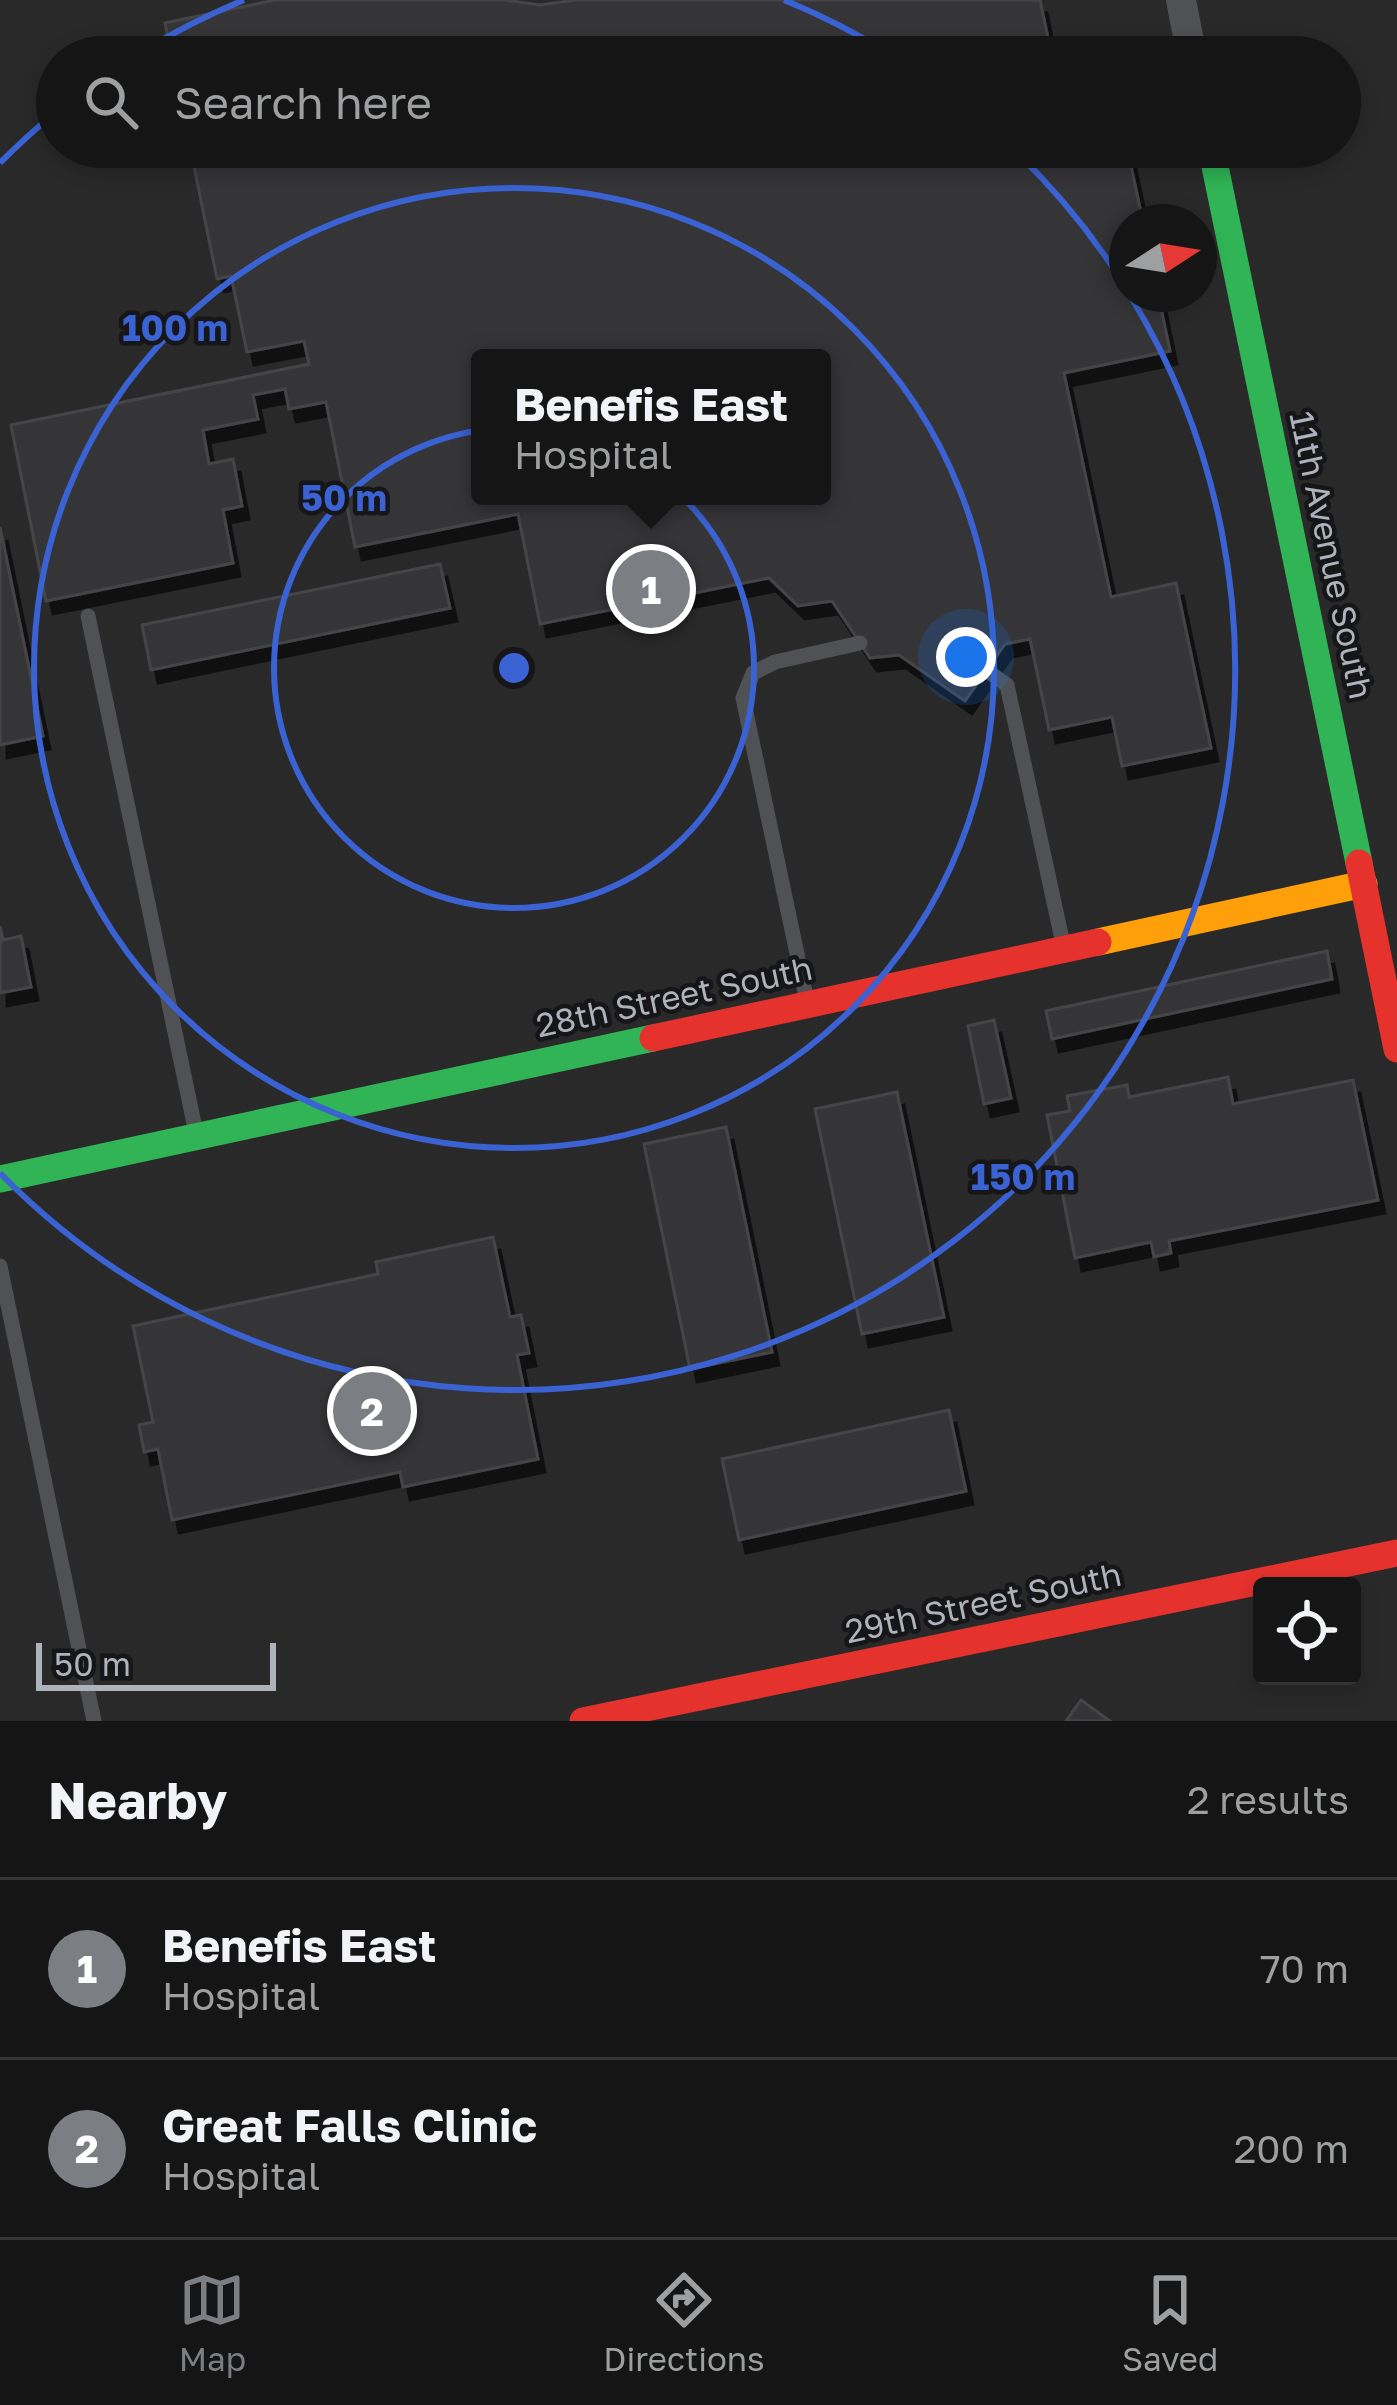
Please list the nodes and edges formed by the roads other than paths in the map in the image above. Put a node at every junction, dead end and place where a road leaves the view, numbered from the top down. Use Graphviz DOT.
graph roads {
  1 [pos="1181,0"];
  2 [pos="1188,36"];
  3 [pos="1215,168"];
  4 [pos="88,616"];
  5 [pos="860,643"];
  6 [pos="986,670"];
  7 [pos="1364,884"];
  8 [pos="1064,949"];
  9 [pos="808,1004"];
  10 [pos="1397,1049"];
  11 [pos="197,1136"];
  12 [pos="0,1179"];
  13 [pos="0,1266"];
  14 [pos="1397,1553"];
  15 [pos="94,1721"];
  16 [pos="583,1721"];
  1 -- 2 [label="street"];
  3 -- 7 [label="street, 11th Avenue South"];
  4 -- 11 [label="lane"];
  5 -- 9 [label="lane"];
  6 -- 8 [label="lane"];
  7 -- 8 [label="street, 28th Street South"];
  7 -- 10 [label="street, 11th Avenue South"];
  8 -- 9 [label="street, 28th Street South"];
  9 -- 11 [label="street, 28th Street South"];
  11 -- 12 [label="street, 28th Street South"];
  13 -- 15 [label="lane"];
  14 -- 16 [label="street, 29th Street South"];
}
